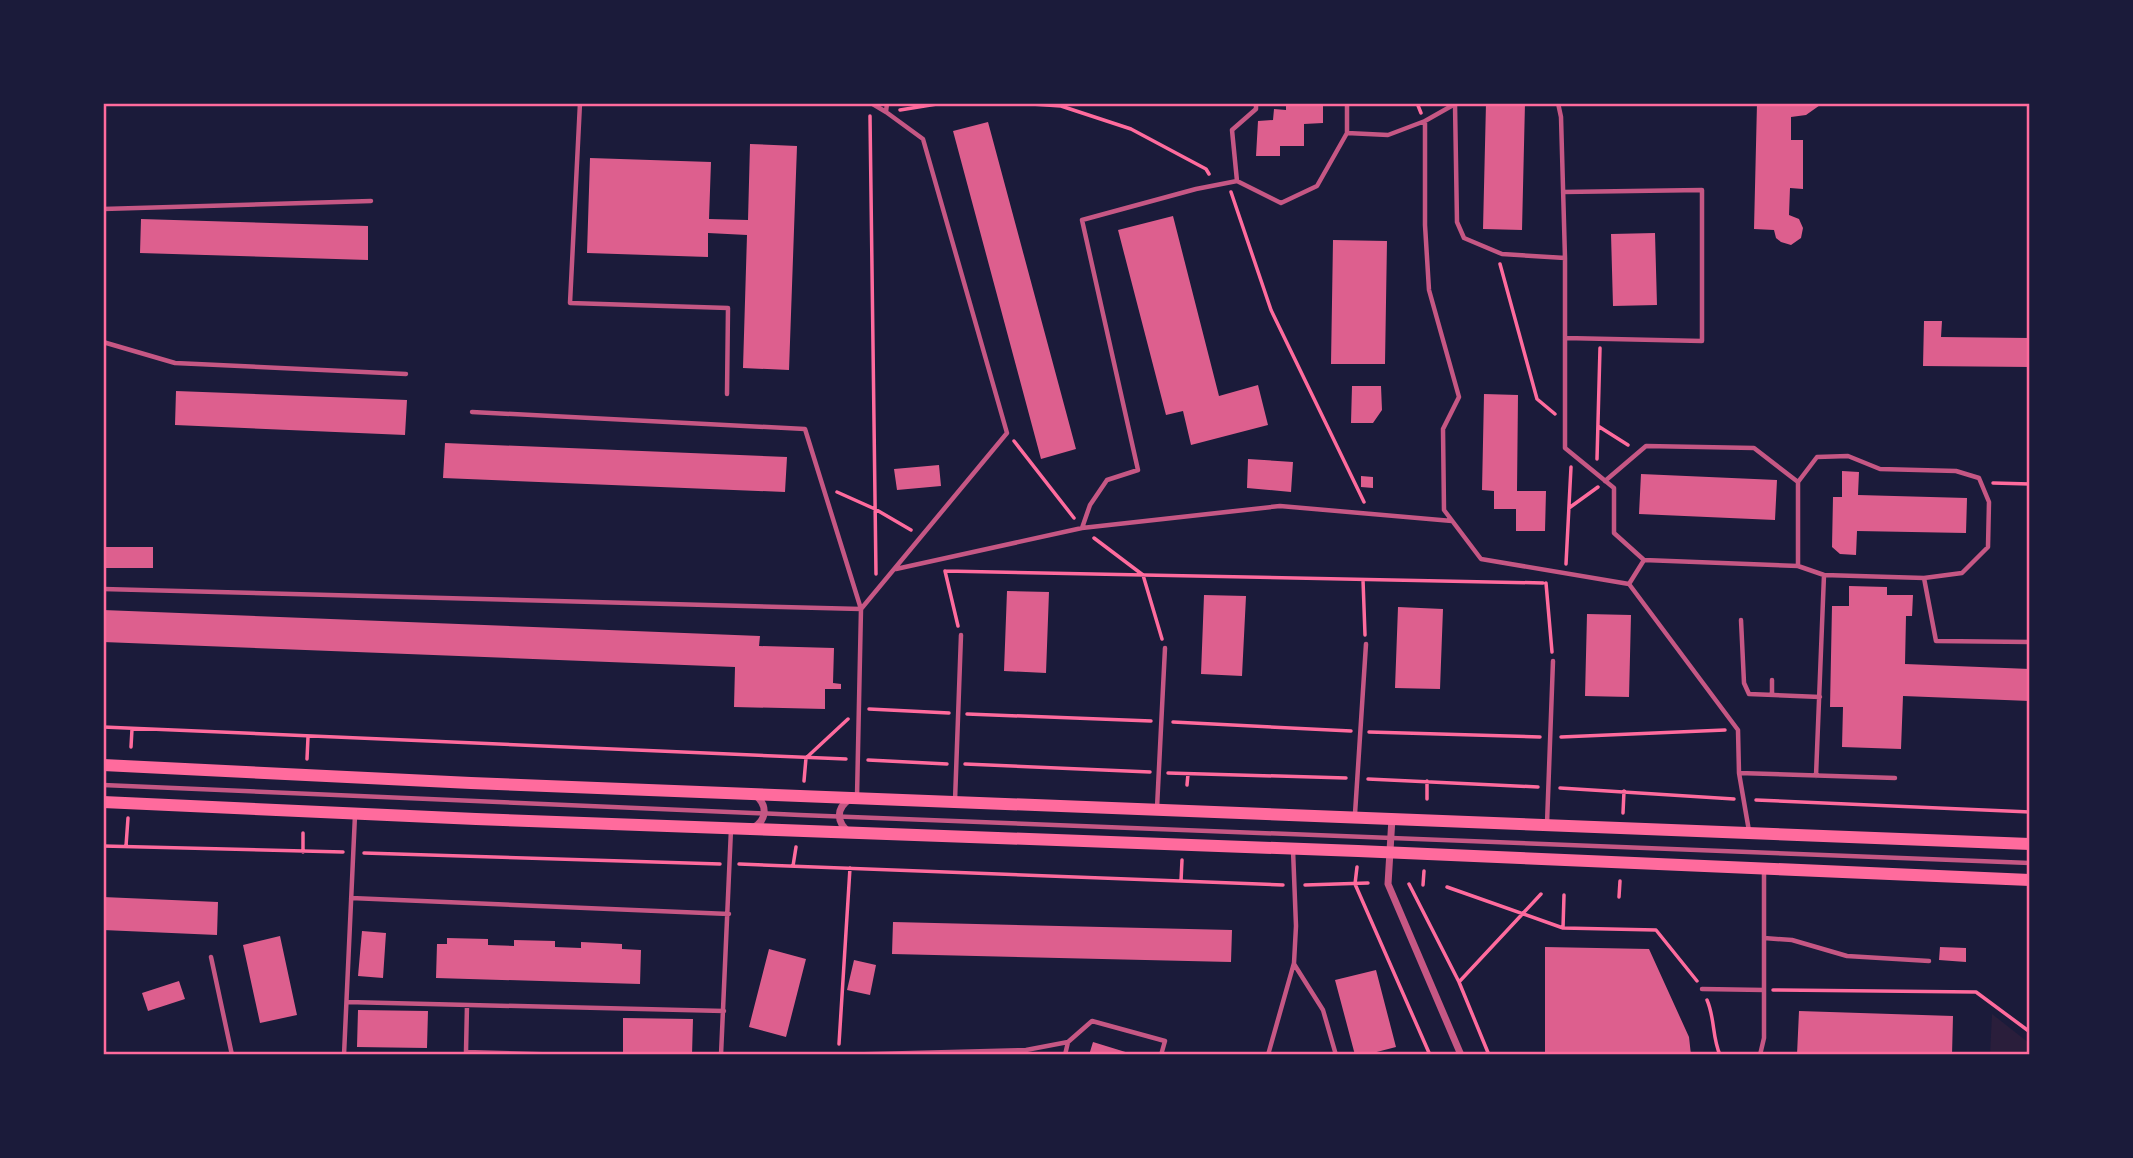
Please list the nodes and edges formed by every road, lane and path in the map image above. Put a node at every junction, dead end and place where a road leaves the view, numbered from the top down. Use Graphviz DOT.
graph roads {
  1 [pos="580,103"];
  2 [pos="870,103"];
  3 [pos="887,103"];
  4 [pos="943,103"];
  5 [pos="1017,103"];
  6 [pos="1256,103"];
  7 [pos="1347,103"];
  8 [pos="1558,103"];
  9 [pos="1455,104"];
  10 [pos="1060,105"];
  11 [pos="886,111"];
  12 [pos="1425,121"];
  13 [pos="1347,133"];
  14 [pos="1237,181"];
  15 [pos="1228,183"];
  16 [pos="1216,185"];
  17 [pos="1563,192"];
  18 [pos="371,201"];
  19 [pos="103,209"];
  20 [pos="1496,251"];
  21 [pos="1566,258"];
  22 [pos="1565,338"];
  23 [pos="1601,339"];
  24 [pos="103,342"];
  25 [pos="407,374"];
  26 [pos="727,394"];
  27 [pos="472,412"];
  28 [pos="1565,422"];
  29 [pos="1598,426"];
  30 [pos="1639,452"];
  31 [pos="1572,454"];
  32 [pos="1596,474"];
  33 [pos="1605,481"];
  34 [pos="1798,482"];
  35 [pos="1981,482"];
  36 [pos="2030,484"];
  37 [pos="822,485"];
  38 [pos="1569,508"];
  39 [pos="875,509"];
  40 [pos="1369,513"];
  41 [pos="1453,521"];
  42 [pos="1082,528"];
  43 [pos="921,536"];
  44 [pos="1644,560"];
  45 [pos="1798,566"];
  46 [pos="893,570"];
  47 [pos="1565,573"];
  48 [pos="1824,575"];
  49 [pos="1924,578"];
  50 [pos="1363,579"];
  51 [pos="1629,584"];
  52 [pos="103,589"];
  53 [pos="876,590"];
  54 [pos="861,609"];
  55 [pos="1741,620"];
  56 [pos="961,635"];
  57 [pos="2030,642"];
  58 [pos="1366,644"];
  59 [pos="1165,648"];
  60 [pos="1553,661"];
  61 [pos="1772,680"];
  62 [pos="1772,695"];
  63 [pos="1819,697"];
  64 [pos="859,709"];
  65 [pos="958,713"];
  66 [pos="1161,722"];
  67 [pos="103,727"];
  68 [pos="132,729"];
  69 [pos="1738,730"];
  70 [pos="1360,732"];
  71 [pos="308,737"];
  72 [pos="1550,737"];
  73 [pos="131,747"];
  74 [pos="806,758"];
  75 [pos="858,760"];
  76 [pos="957,764"];
  77 [pos="103,765"];
  78 [pos="307,765"];
  79 [pos="1159,772"];
  80 [pos="1739,773"];
  81 [pos="1188,774"];
  82 [pos="1816,776"];
  83 [pos="1895,778"];
  84 [pos="1358,779"];
  85 [pos="1427,781"];
  86 [pos="804,783"];
  87 [pos="103,785"];
  88 [pos="1187,785"];
  89 [pos="1548,788"];
  90 [pos="1624,791"];
  91 [pos="747,793"];
  92 [pos="857,798"];
  93 [pos="1427,799"];
  94 [pos="1744,800"];
  95 [pos="955,801"];
  96 [pos="103,802"];
  97 [pos="1157,809"];
  98 [pos="2030,812"];
  99 [pos="1622,813"];
  100 [pos="355,814"];
  101 [pos="764,814"];
  102 [pos="128,816"];
  103 [pos="839,816"];
  104 [pos="1355,816"];
  105 [pos="1392,818"];
  106 [pos="1547,824"];
  107 [pos="731,829"];
  108 [pos="746,829"];
  109 [pos="1749,832"];
  110 [pos="303,833"];
  111 [pos="856,833"];
  112 [pos="1391,837"];
  113 [pos="2030,844"];
  114 [pos="126,846"];
  115 [pos="796,847"];
  116 [pos="1293,849"];
  117 [pos="303,852"];
  118 [pos="1390,853"];
  119 [pos="1182,860"];
  120 [pos="2030,863"];
  121 [pos="793,866"];
  122 [pos="1357,867"];
  123 [pos="850,868"];
  124 [pos="1763,869"];
  125 [pos="1424,871"];
  126 [pos="2030,880"];
  127 [pos="1181,881"];
  128 [pos="1620,881"];
  129 [pos="1409,884"];
  130 [pos="1423,885"];
  131 [pos="1447,887"];
  132 [pos="1541,894"];
  133 [pos="1564,895"];
  134 [pos="1619,897"];
  135 [pos="351,898"];
  136 [pos="729,914"];
  137 [pos="1522,914"];
  138 [pos="1563,928"];
  139 [pos="1764,938"];
  140 [pos="211,957"];
  141 [pos="1929,961"];
  142 [pos="1294,963"];
  143 [pos="1459,982"];
  144 [pos="1702,989"];
  145 [pos="1764,990"];
  146 [pos="346,1002"];
  147 [pos="467,1005"];
  148 [pos="724,1011"];
  149 [pos="2030,1032"];
  150 [pos="1068,1042"];
  151 [pos="466,1053"];
  152 [pos="837,1054"];
  153 [pos="232,1055"];
  154 [pos="344,1055"];
  155 [pos="568,1055"];
  156 [pos="722,1055"];
  157 [pos="1065,1055"];
  158 [pos="1161,1055"];
  159 [pos="1268,1055"];
  160 [pos="1336,1055"];
  161 [pos="1430,1055"];
  162 [pos="1461,1055"];
  163 [pos="1489,1055"];
  164 [pos="1720,1055"];
  165 [pos="1760,1055"];
  1 -- 26 [label="lane"];
  2 -- 11 [label="lane"];
  2 -- 39 [label="path"];
  3 -- 11 [label="lane"];
  4 -- 11 [label="path"];
  5 -- 10 [label="path"];
  6 -- 14 [label="lane"];
  7 -- 13 [label="lane"];
  8 -- 17 [label="lane"];
  9 -- 12 [label="lane"];
  9 -- 20 [label="lane"];
  10 -- 16 [label="path"];
  11 -- 43 [label="lane"];
  12 -- 13 [label="lane"];
  12 -- 41 [label="lane"];
  13 -- 14 [label="lane"];
  14 -- 15 [label="lane"];
  15 -- 16 [label="lane"];
  15 -- 40 [label="path"];
  16 -- 42 [label="lane"];
  17 -- 21 [label="lane"];
  17 -- 23 [label="lane"];
  18 -- 19 [label="lane"];
  20 -- 21 [label="lane"];
  20 -- 28 [label="path"];
  21 -- 22 [label="lane"];
  22 -- 23 [label="lane"];
  22 -- 28 [label="lane"];
  23 -- 29 [label="path"];
  24 -- 25 [label="lane"];
  27 -- 37 [label="lane"];
  28 -- 31 [label="lane"];
  29 -- 30 [label="path"];
  29 -- 32 [label="path"];
  30 -- 33 [label="lane"];
  30 -- 34 [label="lane"];
  31 -- 32 [label="lane"];
  31 -- 38 [label="path"];
  32 -- 33 [label="lane"];
  33 -- 38 [label="path"];
  33 -- 44 [label="lane"];
  34 -- 35 [label="lane"];
  34 -- 45 [label="lane"];
  35 -- 36 [label="path"];
  35 -- 49 [label="lane"];
  37 -- 39 [label="path"];
  37 -- 54 [label="lane"];
  38 -- 47 [label="path"];
  39 -- 43 [label="path"];
  39 -- 53 [label="path"];
  40 -- 41 [label="lane"];
  40 -- 42 [label="lane"];
  41 -- 47 [label="lane"];
  42 -- 46 [label="lane"];
  43 -- 46 [label="lane"];
  44 -- 45 [label="lane"];
  44 -- 51 [label="lane"];
  45 -- 48 [label="lane"];
  46 -- 53 [label="lane"];
  47 -- 51 [label="lane"];
  48 -- 49 [label="lane"];
  48 -- 63 [label="lane"];
  49 -- 57 [label="lane"];
  50 -- 56 [label="path"];
  50 -- 58 [label="path"];
  50 -- 60 [label="path"];
  51 -- 69 [label="lane"];
  52 -- 54 [label="lane"];
  53 -- 54 [label="lane"];
  54 -- 64 [label="lane"];
  55 -- 62 [label="lane"];
  56 -- 65 [label="lane"];
  58 -- 70 [label="lane"];
  59 -- 66 [label="lane"];
  60 -- 72 [label="lane"];
  61 -- 62 [label="lane"];
  62 -- 63 [label="lane"];
  63 -- 82 [label="lane"];
  64 -- 65 [label="path"];
  64 -- 74 [label="path"];
  64 -- 75 [label="lane"];
  65 -- 66 [label="path"];
  65 -- 76 [label="lane"];
  66 -- 70 [label="path"];
  66 -- 79 [label="lane"];
  67 -- 68 [label="path"];
  68 -- 71 [label="path"];
  68 -- 73 [label="path"];
  69 -- 72 [label="path"];
  69 -- 80 [label="lane"];
  70 -- 72 [label="path"];
  70 -- 84 [label="lane"];
  71 -- 74 [label="path"];
  71 -- 78 [label="path"];
  72 -- 89 [label="lane"];
  74 -- 75 [label="path"];
  74 -- 86 [label="path"];
  75 -- 76 [label="path"];
  75 -- 92 [label="lane"];
  76 -- 79 [label="path"];
  76 -- 95 [label="lane"];
  77 -- 91 [label="main road"];
  79 -- 81 [label="path"];
  79 -- 97 [label="lane"];
  80 -- 82 [label="lane"];
  80 -- 94 [label="lane"];
  81 -- 84 [label="path"];
  81 -- 88 [label="path"];
  82 -- 83 [label="lane"];
  84 -- 85 [label="path"];
  84 -- 104 [label="lane"];
  85 -- 89 [label="path"];
  85 -- 93 [label="path"];
  87 -- 101 [label="lane"];
  89 -- 90 [label="path"];
  89 -- 106 [label="lane"];
  90 -- 94 [label="path"];
  90 -- 99 [label="path"];
  91 -- 92 [label="main road"];
  91 -- 101 [label="street"];
  92 -- 95 [label="main road"];
  92 -- 103 [label="street"];
  94 -- 98 [label="path"];
  94 -- 109 [label="lane"];
  95 -- 97 [label="main road"];
  96 -- 100 [label="main road"];
  97 -- 104 [label="main road"];
  100 -- 107 [label="main road"];
  100 -- 135 [label="lane"];
  101 -- 103 [label="lane"];
  101 -- 108 [label="street"];
  102 -- 114 [label="path"];
  103 -- 111 [label="street"];
  103 -- 112 [label="lane"];
  104 -- 105 [label="main road"];
  105 -- 106 [label="main road"];
  105 -- 112 [label="street"];
  106 -- 109 [label="main road"];
  107 -- 108 [label="main road"];
  107 -- 136 [label="lane"];
  108 -- 111 [label="main road"];
  109 -- 113 [label="main road"];
  110 -- 117 [label="path"];
  111 -- 116 [label="main road"];
  112 -- 118 [label="street"];
  112 -- 120 [label="lane"];
  115 -- 121 [label="path"];
  116 -- 118 [label="main road"];
  116 -- 142 [label="lane"];
  118 -- 124 [label="main road"];
  118 -- 162 [label="street"];
  119 -- 127 [label="path"];
  122 -- 161 [label="path"];
  123 -- 152 [label="path"];
  124 -- 126 [label="main road"];
  124 -- 139 [label="lane"];
  125 -- 130 [label="path"];
  128 -- 134 [label="path"];
  129 -- 143 [label="path"];
  131 -- 137 [label="path"];
  132 -- 137 [label="path"];
  133 -- 138 [label="path"];
  135 -- 136 [label="lane"];
  135 -- 146 [label="lane"];
  136 -- 148 [label="lane"];
  137 -- 138 [label="path"];
  137 -- 143 [label="path"];
  138 -- 144 [label="path"];
  139 -- 141 [label="lane"];
  139 -- 145 [label="lane"];
  140 -- 153 [label="lane"];
  142 -- 159 [label="lane"];
  142 -- 160 [label="lane"];
  143 -- 163 [label="path"];
  144 -- 145 [label="lane"];
  144 -- 164 [label="path"];
  145 -- 149 [label="path"];
  145 -- 165 [label="lane"];
  146 -- 147 [label="lane"];
  146 -- 154 [label="lane"];
  147 -- 148 [label="lane"];
  147 -- 151 [label="lane"];
  148 -- 156 [label="lane"];
  150 -- 152 [label="lane"];
  150 -- 157 [label="lane"];
  150 -- 158 [label="lane"];
  151 -- 155 [label="lane"];
}
